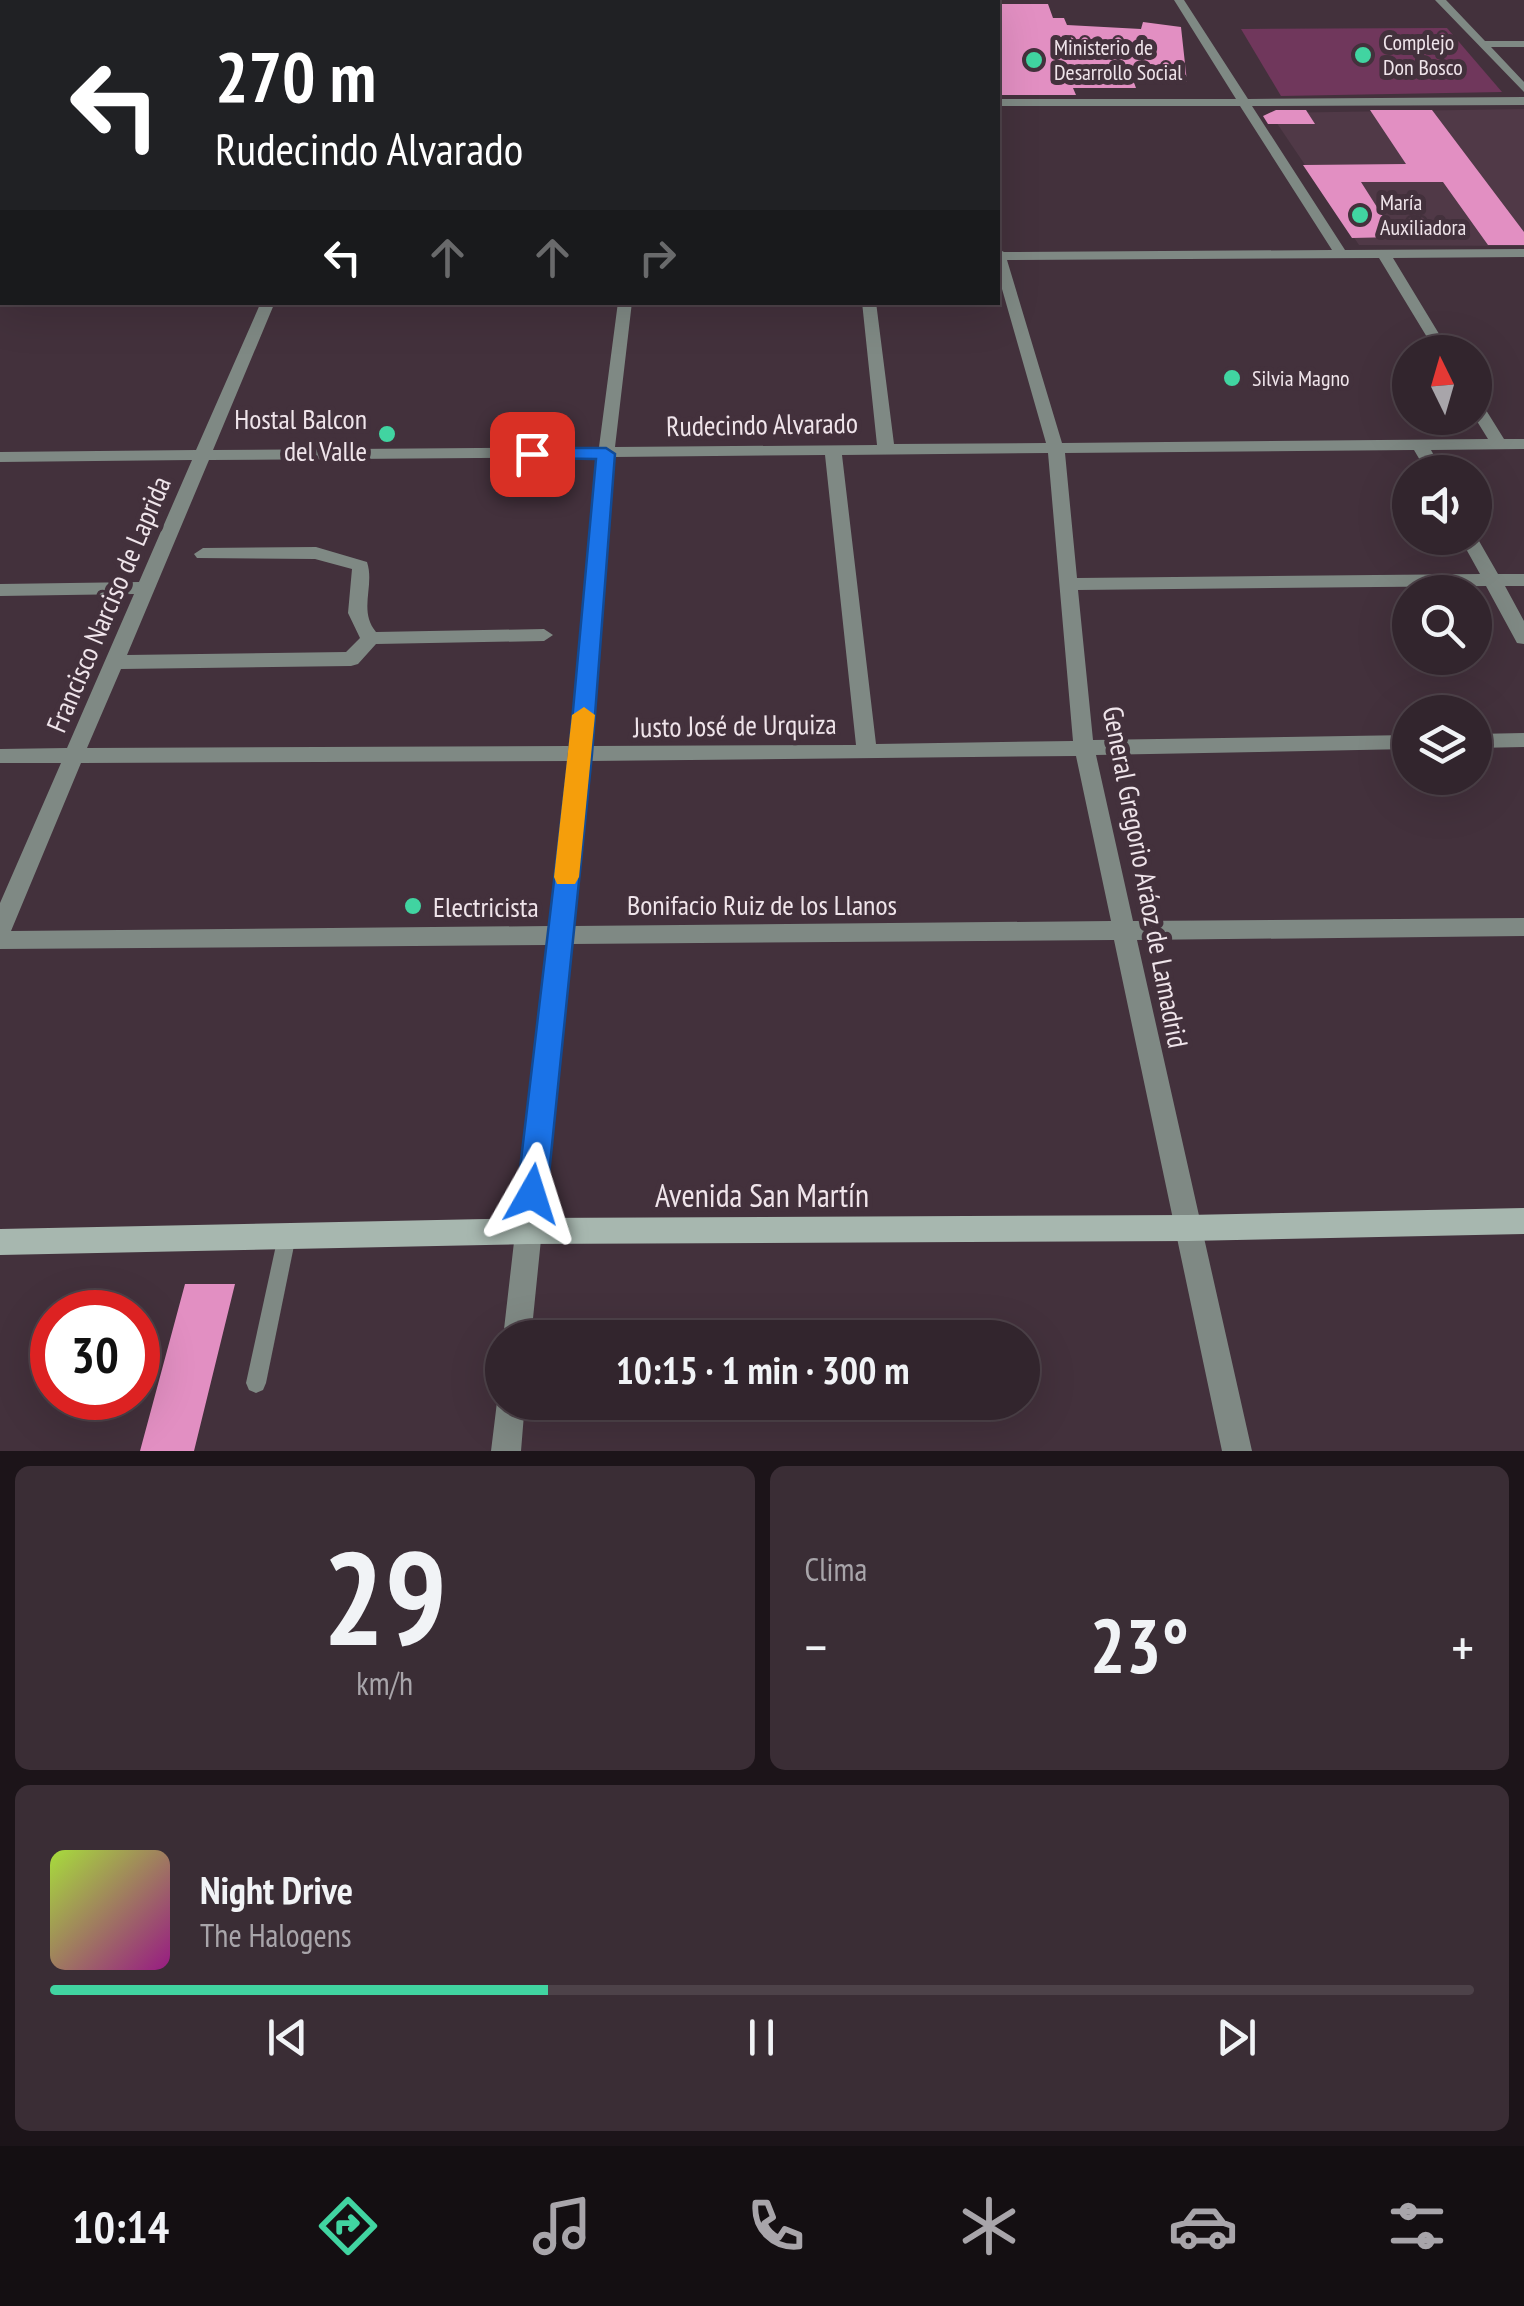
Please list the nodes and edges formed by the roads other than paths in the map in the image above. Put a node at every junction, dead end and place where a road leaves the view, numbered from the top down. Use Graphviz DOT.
graph roads {
  1 [pos="1180,0"];
  2 [pos="1440,0"];
  3 [pos="1482,44"];
  4 [pos="1524,44"];
  5 [pos="1524,89"];
  6 [pos="1524,101"];
  7 [pos="1244,102"];
  8 [pos="1000,104"];
  9 [pos="1524,253"];
  10 [pos="1341,254"];
  11 [pos="1384,254"];
  12 [pos="1000,255"];
  13 [pos="1000,262"];
  14 [pos="267,305"];
  15 [pos="625,305"];
  16 [pos="869,305"];
  17 [pos="1433,335"];
  18 [pos="1492,433"];
  19 [pos="1499,444"];
  20 [pos="1524,444"];
  21 [pos="1420,445"];
  22 [pos="1056,449"];
  23 [pos="886,450"];
  24 [pos="833,451"];
  25 [pos="606,454"];
  26 [pos="1426,455"];
  27 [pos="202,456"];
  28 [pos="0,457"];
  29 [pos="203,554"];
  30 [pos="1492,580"];
  31 [pos="1524,580"];
  32 [pos="1392,581"];
  33 [pos="1068,584"];
  34 [pos="146,588"];
  35 [pos="0,590"];
  36 [pos="544,635"];
  37 [pos="371,638"];
  38 [pos="1524,638"];
  39 [pos="113,662"];
  40 [pos="1524,740"];
  41 [pos="1492,741"];
  42 [pos="1392,742"];
  43 [pos="1084,747"];
  44 [pos="868,752"];
  45 [pos="580,754"];
  46 [pos="72,755"];
  47 [pos="0,756"];
  48 [pos="1524,926"];
  49 [pos="0,929"];
  50 [pos="1123,930"];
  51 [pos="560,936"];
  52 [pos="0,940"];
  53 [pos="1524,1221"];
  54 [pos="1188,1228"];
  55 [pos="528,1231"];
  56 [pos="287,1236"];
  57 [pos="0,1242"];
  58 [pos="520,1320"];
  59 [pos="256,1383"];
  60 [pos="509,1420"];
  61 [pos="506,1451"];
  62 [pos="1237,1451"];
  1 -- 7 [label="street"];
  2 -- 3 [label="street"];
  3 -- 4 [label="street"];
  3 -- 5 [label="street"];
  6 -- 7 [label="street"];
  7 -- 8 [label="street"];
  7 -- 10 [label="street"];
  9 -- 11 [label="street"];
  10 -- 11 [label="street"];
  10 -- 12 [label="street"];
  11 -- 17 [label="street"];
  13 -- 22 [label="street, General Gregorio Aráoz de Lamadrid"];
  14 -- 27 [label="street, Francisco Narciso de Laprida"];
  15 -- 25 [label="street"];
  16 -- 23 [label="street"];
  18 -- 19 [label="street"];
  19 -- 20 [label="street, Rudecindo Alvarado"];
  19 -- 21 [label="street, Rudecindo Alvarado"];
  21 -- 22 [label="street, Rudecindo Alvarado"];
  21 -- 26 [label="street"];
  22 -- 23 [label="street, Rudecindo Alvarado"];
  22 -- 33 [label="street, General Gregorio Aráoz de Lamadrid"];
  23 -- 24 [label="street, Rudecindo Alvarado"];
  24 -- 25 [label="street, Rudecindo Alvarado"];
  24 -- 44 [label="street"];
  25 -- 27 [label="street, Rudecindo Alvarado"];
  25 -- 45 [label="street"];
  27 -- 28 [label="street, Rudecindo Alvarado"];
  27 -- 34 [label="street, Francisco Narciso de Laprida"];
  29 -- 37 [label="street"];
  30 -- 31 [label="street"];
  30 -- 38 [label="street"];
  32 -- 33 [label="street"];
  33 -- 43 [label="street, General Gregorio Aráoz de Lamadrid"];
  34 -- 35 [label="street"];
  34 -- 39 [label="street, Francisco Narciso de Laprida"];
  36 -- 37 [label="street"];
  37 -- 39 [label="street"];
  39 -- 46 [label="street, Francisco Narciso de Laprida"];
  40 -- 41 [label="street"];
  42 -- 43 [label="street, Justo José de Urquiza"];
  43 -- 44 [label="street, Justo José de Urquiza"];
  43 -- 50 [label="street, General Gregorio Aráoz de Lamadrid"];
  44 -- 45 [label="street, Justo José de Urquiza"];
  45 -- 46 [label="street, Justo José de Urquiza"];
  45 -- 51 [label="street"];
  46 -- 47 [label="street, Justo José de Urquiza"];
  46 -- 49 [label="street, Francisco Narciso de Laprida"];
  48 -- 50 [label="street, Bonifacio Ruiz de los Llanos"];
  50 -- 51 [label="street, Bonifacio Ruiz de los Llanos"];
  50 -- 54 [label="street, General Gregorio Aráoz de Lamadrid"];
  51 -- 52 [label="street, Bonifacio Ruiz de los Llanos"];
  51 -- 55 [label="street"];
  53 -- 54 [label="main road, Avenida San Martín"];
  54 -- 55 [label="main road, Avenida San Martín"];
  54 -- 62 [label="street, General Gregorio Aráoz de Lamadrid"];
  55 -- 56 [label="main road, Avenida San Martín"];
  55 -- 58 [label="street"];
  56 -- 57 [label="main road, Avenida San Martín"];
  56 -- 59 [label="lane"];
  60 -- 61 [label="street"];
}
